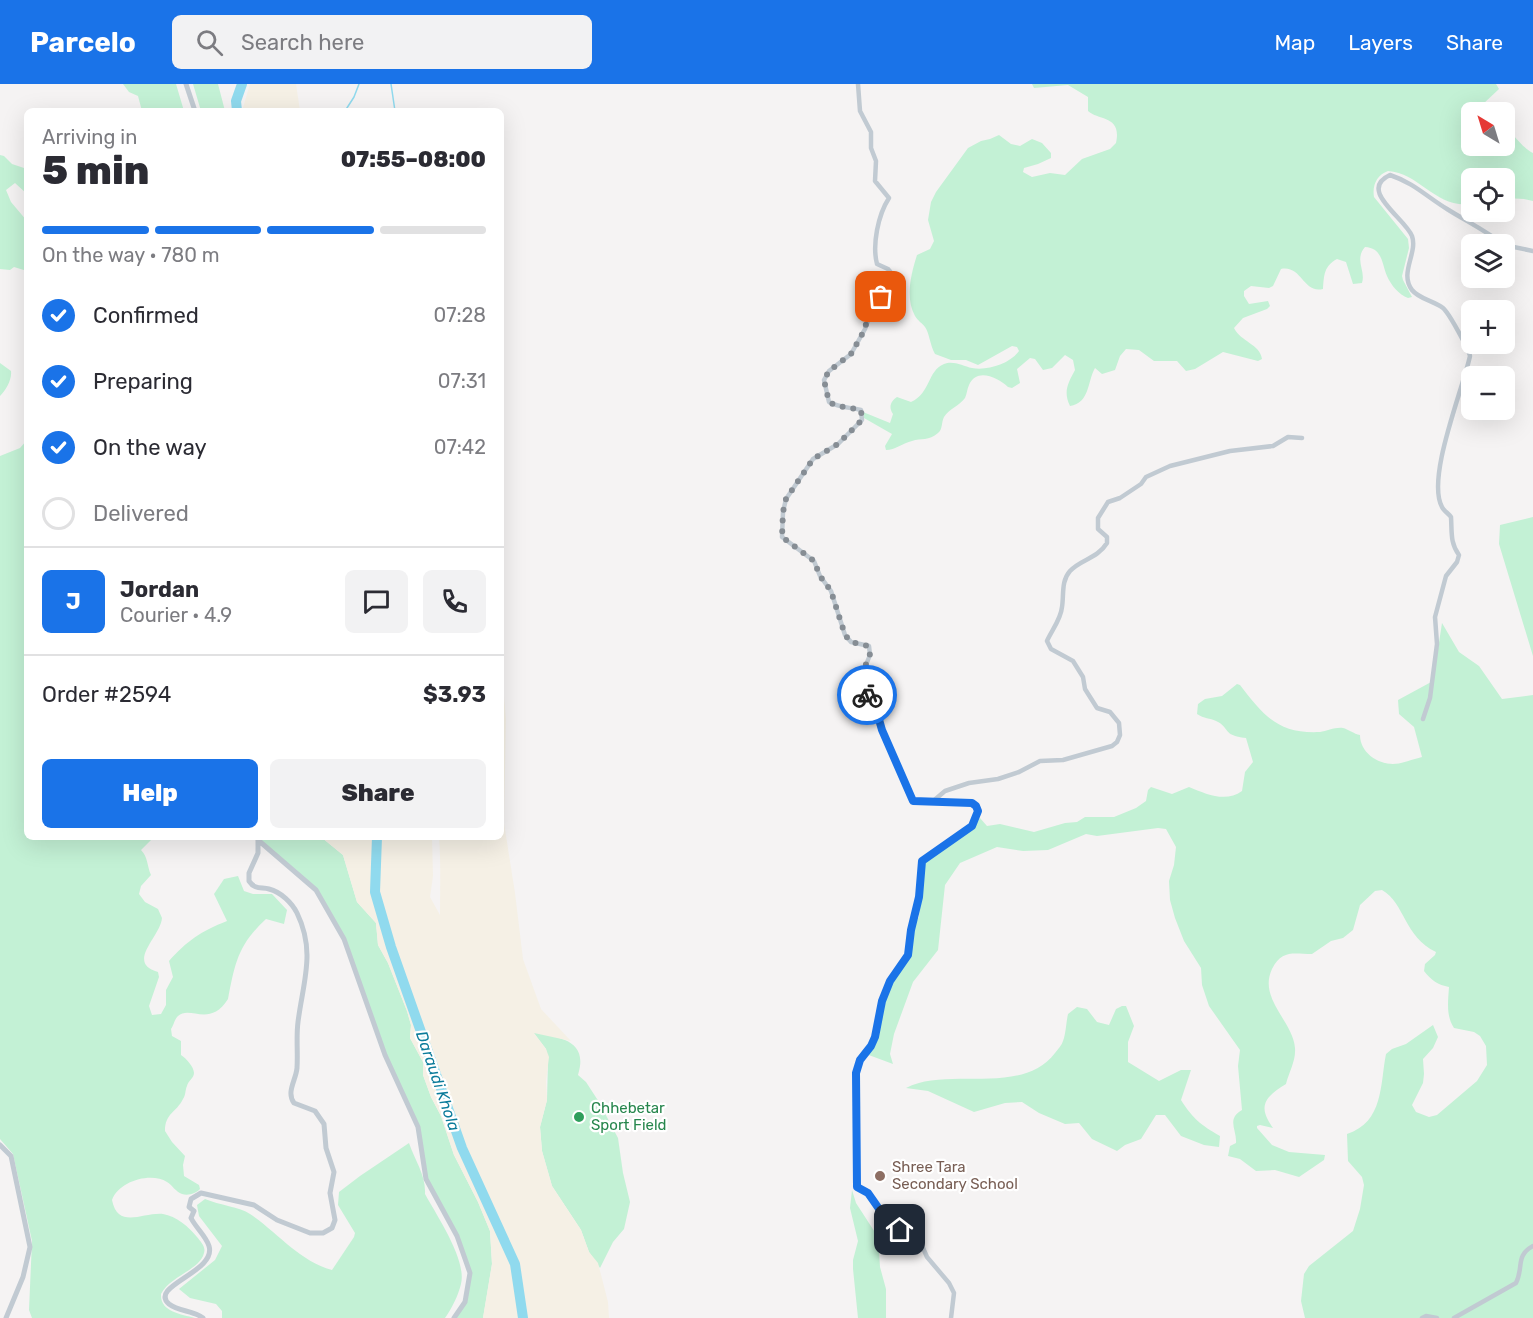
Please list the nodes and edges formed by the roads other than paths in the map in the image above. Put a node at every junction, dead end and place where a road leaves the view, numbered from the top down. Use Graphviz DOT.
graph roads {
  1 [pos="186,84"];
  2 [pos="858,84"];
  3 [pos="194,108"];
  4 [pos="1489,234"];
  5 [pos="1515,247"];
  6 [pos="1533,251"];
  7 [pos="1302,438"];
  8 [pos="1423,719"];
  9 [pos="932,802"];
  10 [pos="258,840"];
  11 [pos="259,840"];
  12 [pos="0,1145"];
  13 [pos="1533,1246"];
  14 [pos="6,1318"];
  15 [pos="203,1318"];
  16 [pos="454,1318"];
  17 [pos="951,1318"];
  18 [pos="1422,1318"];
  19 [pos="1437,1318"];
  20 [pos="1454,1318"];
  1 -- 3 [label="street"];
  2 -- 9 [label="street"];
  4 -- 8 [label="street"];
  5 -- 6 [label="street"];
  7 -- 9 [label="street"];
  9 -- 17 [label="street"];
  10 -- 15 [label="street"];
  11 -- 16 [label="street"];
  12 -- 14 [label="street"];
  13 -- 20 [label="street"];
  18 -- 19 [label="street"];
}
